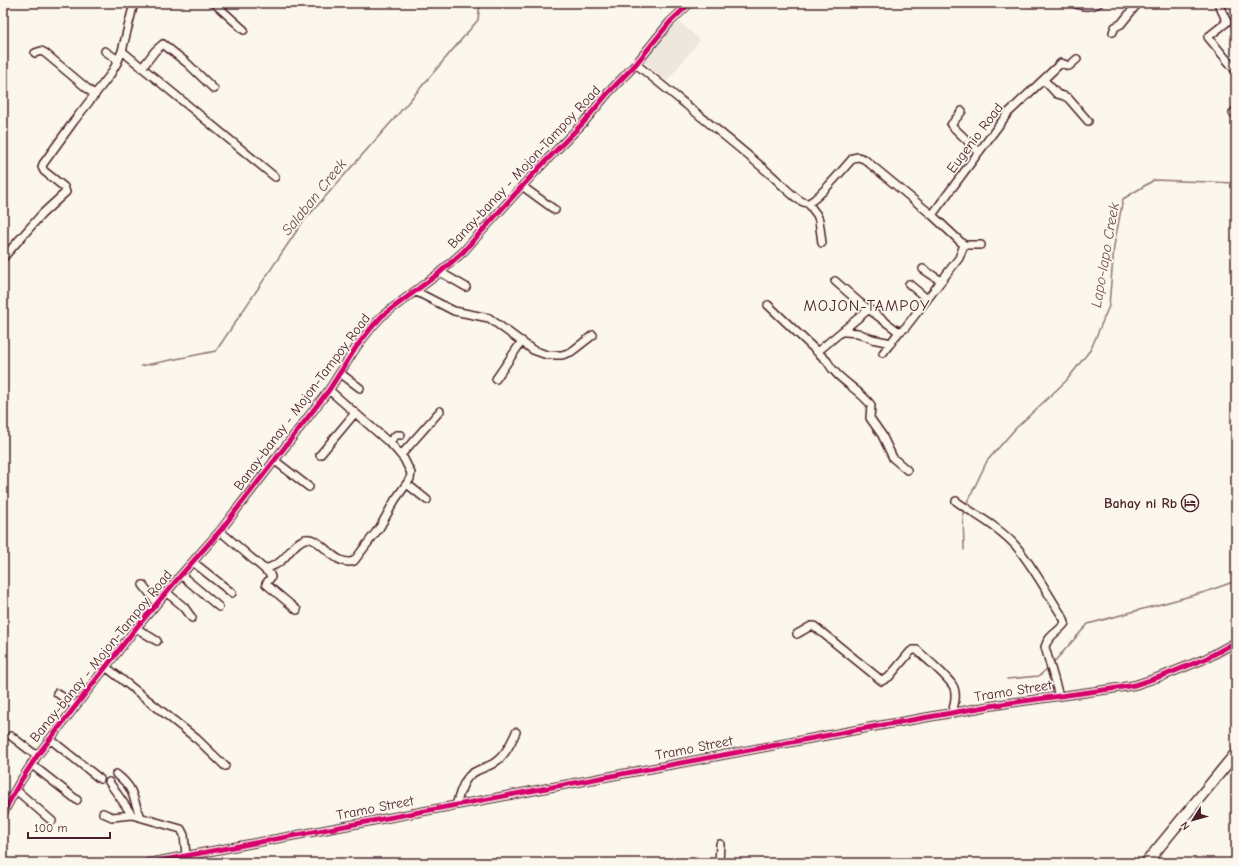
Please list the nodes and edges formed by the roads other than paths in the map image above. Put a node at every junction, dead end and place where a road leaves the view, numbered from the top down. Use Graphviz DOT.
graph roads {
  1 [pos="134,3"];
  2 [pos="214,3"];
  3 [pos="690,3"];
  4 [pos="1099,3"];
  5 [pos="1138,3"];
  6 [pos="1218,3"];
  7 [pos="1076,4"];
  8 [pos="244,30"];
  9 [pos="1113,32"];
  10 [pos="104,51"];
  11 [pos="122,51"];
  12 [pos="35,53"];
  13 [pos="1077,59"];
  14 [pos="118,60"];
  15 [pos="636,64"];
  16 [pos="142,68"];
  17 [pos="1236,71"];
  18 [pos="1044,80"];
  19 [pos="214,89"];
  20 [pos="95,95"];
  21 [pos="962,111"];
  22 [pos="1088,121"];
  23 [pos="979,152"];
  24 [pos="275,177"];
  25 [pos="522,186"];
  26 [pos="808,203"];
  27 [pos="555,210"];
  28 [pos="932,216"];
  29 [pos="822,243"];
  30 [pos="964,245"];
  31 [pos="981,245"];
  32 [pos="3,258"];
  33 [pos="923,269"];
  34 [pos="440,272"];
  35 [pos="835,281"];
  36 [pos="941,281"];
  37 [pos="909,284"];
  38 [pos="466,287"];
  39 [pos="415,291"];
  40 [pos="927,299"];
  41 [pos="768,305"];
  42 [pos="869,309"];
  43 [pos="846,332"];
  44 [pos="899,332"];
  45 [pos="593,335"];
  46 [pos="522,341"];
  47 [pos="891,342"];
  48 [pos="817,352"];
  49 [pos="883,353"];
  50 [pos="340,373"];
  51 [pos="496,379"];
  52 [pos="360,388"];
  53 [pos="329,390"];
  54 [pos="440,411"];
  55 [pos="355,413"];
  56 [pos="401,435"];
  57 [pos="389,442"];
  58 [pos="320,455"];
  59 [pos="401,455"];
  60 [pos="274,460"];
  61 [pos="908,470"];
  62 [pos="407,484"];
  63 [pos="309,488"];
  64 [pos="427,500"];
  65 [pos="956,501"];
  66 [pos="220,531"];
  67 [pos="193,562"];
  68 [pos="266,570"];
  69 [pos="181,575"];
  70 [pos="143,585"];
  71 [pos="166,592"];
  72 [pos="232,593"];
  73 [pos="157,603"];
  74 [pos="219,607"];
  75 [pos="297,610"];
  76 [pos="192,618"];
  77 [pos="136,628"];
  78 [pos="797,634"];
  79 [pos="157,641"];
  80 [pos="1236,642"];
  81 [pos="106,667"];
  82 [pos="57,693"];
  83 [pos="1059,696"];
  84 [pos="75,706"];
  85 [pos="952,713"];
  86 [pos="516,732"];
  87 [pos="11,736"];
  88 [pos="50,739"];
  89 [pos="1236,754"];
  90 [pos="37,756"];
  91 [pos="31,764"];
  92 [pos="225,766"];
  93 [pos="116,774"];
  94 [pos="100,779"];
  95 [pos="109,782"];
  96 [pos="16,790"];
  97 [pos="77,800"];
  98 [pos="456,805"];
  99 [pos="3,813"];
  100 [pos="103,813"];
  101 [pos="132,815"];
  102 [pos="141,817"];
  103 [pos="52,821"];
  104 [pos="720,844"];
  105 [pos="186,855"];
  106 [pos="149,863"];
  107 [pos="719,863"];
  108 [pos="1146,863"];
  1 -- 11 [label="street"];
  2 -- 8 [label="street"];
  3 -- 15 [label="street, Banay-banay - Mojon-Tampoy Road"];
  4 -- 7 [label="street"];
  5 -- 9 [label="street"];
  6 -- 17 [label="street"];
  10 -- 14 [label="street"];
  11 -- 14 [label="street"];
  11 -- 16 [label="street"];
  12 -- 20 [label="street"];
  13 -- 18 [label="street, Eugenio Road"];
  14 -- 20 [label="street"];
  15 -- 25 [label="street, Banay-banay - Mojon-Tampoy Road"];
  15 -- 26 [label="street"];
  16 -- 19 [label="street"];
  16 -- 24 [label="street"];
  18 -- 22 [label="street"];
  18 -- 23 [label="street, Eugenio Road"];
  20 -- 32 [label="street"];
  21 -- 23 [label="street"];
  23 -- 28 [label="street, Eugenio Road"];
  25 -- 27 [label="street"];
  25 -- 34 [label="street, Banay-banay - Mojon-Tampoy Road"];
  26 -- 28 [label="street"];
  26 -- 29 [label="street"];
  28 -- 30 [label="street"];
  30 -- 31 [label="street"];
  30 -- 36 [label="street"];
  33 -- 36 [label="street"];
  34 -- 38 [label="street"];
  34 -- 39 [label="street, Banay-banay - Mojon-Tampoy Road"];
  35 -- 42 [label="street"];
  36 -- 40 [label="street"];
  37 -- 40 [label="street"];
  39 -- 46 [label="street"];
  39 -- 50 [label="street, Banay-banay - Mojon-Tampoy Road"];
  40 -- 44 [label="street"];
  41 -- 48 [label="street"];
  42 -- 44 [label="street"];
  42 -- 48 [label="street"];
  43 -- 47 [label="street"];
  44 -- 47 [label="street"];
  45 -- 46 [label="street"];
  46 -- 51 [label="street"];
  47 -- 49 [label="street"];
  48 -- 61 [label="street"];
  50 -- 52 [label="street"];
  50 -- 53 [label="street, Banay-banay - Mojon-Tampoy Road"];
  53 -- 55 [label="street"];
  53 -- 60 [label="street, Banay-banay - Mojon-Tampoy Road"];
  54 -- 59 [label="street"];
  55 -- 57 [label="street"];
  55 -- 58 [label="street"];
  56 -- 57 [label="street"];
  57 -- 59 [label="street"];
  59 -- 62 [label="street"];
  60 -- 63 [label="street"];
  60 -- 66 [label="street, Banay-banay - Mojon-Tampoy Road"];
  62 -- 64 [label="street"];
  62 -- 68 [label="street"];
  65 -- 83 [label="street"];
  66 -- 67 [label="street, Banay-banay - Mojon-Tampoy Road"];
  66 -- 68 [label="street"];
  67 -- 69 [label="street, Banay-banay - Mojon-Tampoy Road"];
  67 -- 72 [label="street"];
  68 -- 75 [label="street"];
  69 -- 71 [label="street, Banay-banay - Mojon-Tampoy Road"];
  69 -- 74 [label="street"];
  70 -- 73 [label="street"];
  71 -- 73 [label="street, Banay-banay - Mojon-Tampoy Road"];
  71 -- 76 [label="street"];
  73 -- 77 [label="street, Banay-banay - Mojon-Tampoy Road"];
  77 -- 79 [label="street"];
  77 -- 81 [label="street, Banay-banay - Mojon-Tampoy Road"];
  78 -- 85 [label="street"];
  80 -- 83 [label="street, Tramo Street"];
  81 -- 84 [label="street, Banay-banay - Mojon-Tampoy Road"];
  81 -- 92 [label="street"];
  82 -- 84 [label="street"];
  83 -- 85 [label="street, Tramo Street"];
  84 -- 88 [label="street, Banay-banay - Mojon-Tampoy Road"];
  85 -- 98 [label="street, Tramo Street"];
  86 -- 98 [label="street"];
  87 -- 90 [label="street"];
  88 -- 90 [label="street, Banay-banay - Mojon-Tampoy Road"];
  88 -- 94 [label="street"];
  89 -- 108 [label="highway"];
  90 -- 91 [label="street, Banay-banay - Mojon-Tampoy Road"];
  91 -- 96 [label="street, Banay-banay - Mojon-Tampoy Road"];
  91 -- 97 [label="street"];
  93 -- 102 [label="street"];
  95 -- 101 [label="street"];
  96 -- 99 [label="street, Banay-banay - Mojon-Tampoy Road"];
  96 -- 103 [label="street"];
  98 -- 105 [label="street, Tramo Street"];
  100 -- 101 [label="street"];
  101 -- 102 [label="street"];
  102 -- 105 [label="street"];
  104 -- 107 [label="street"];
  105 -- 106 [label="street, Tramo Street"];
}
